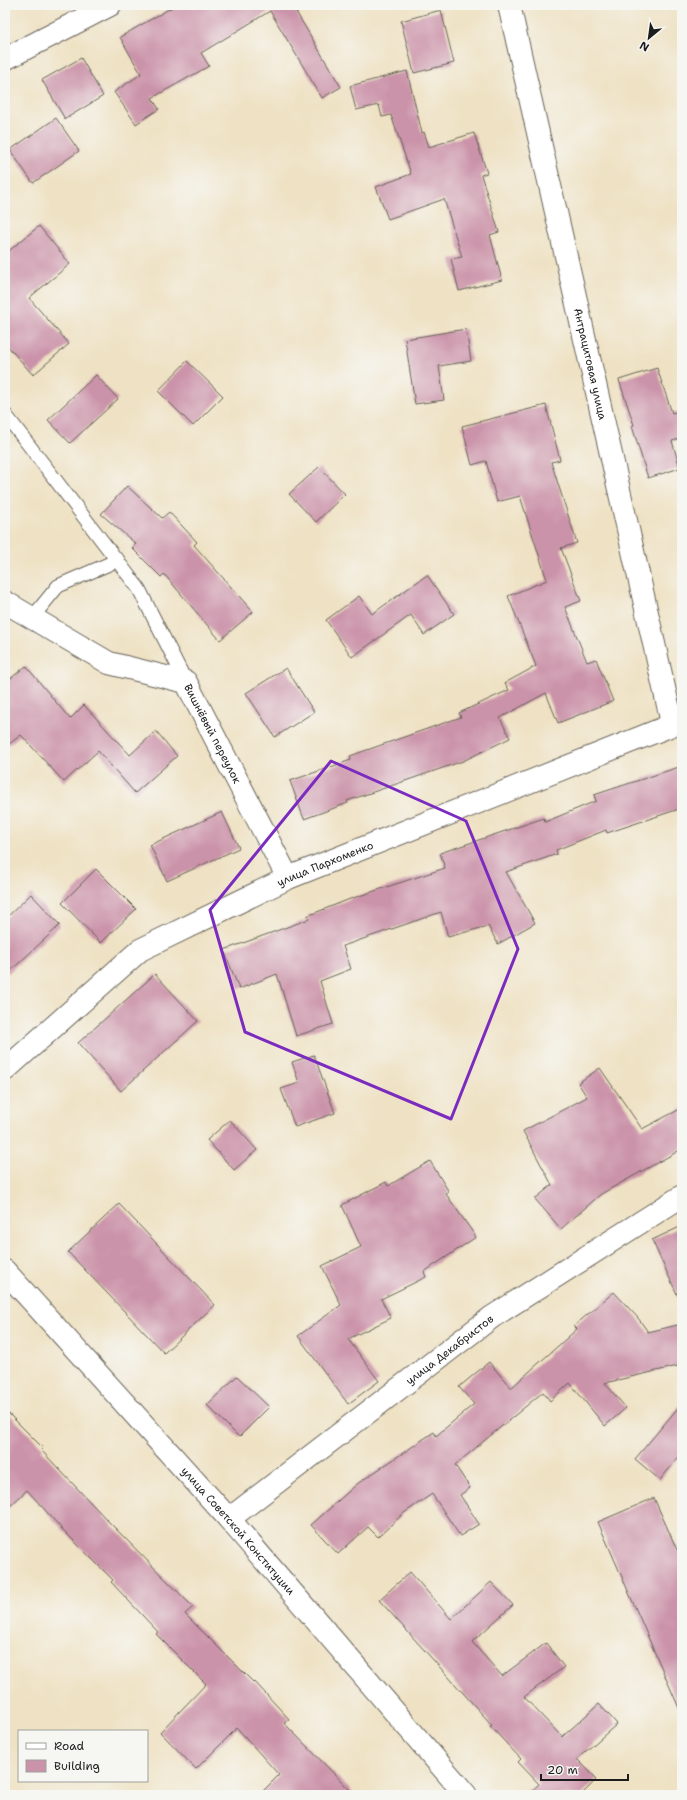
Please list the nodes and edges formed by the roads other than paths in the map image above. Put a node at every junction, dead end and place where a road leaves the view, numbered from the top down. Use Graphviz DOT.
graph roads {
  1 [pos="110,5"];
  2 [pos="509,5"];
  3 [pos="5,60"];
  4 [pos="5,414"];
  5 [pos="118,560"];
  6 [pos="5,602"];
  7 [pos="32,618"];
  8 [pos="186,682"];
  9 [pos="677,722"];
  10 [pos="288,878"];
  11 [pos="5,1070"];
  12 [pos="682,1196"];
  13 [pos="5,1271"];
  14 [pos="229,1519"];
  15 [pos="466,1795"];
  1 -- 3 [label="street"];
  2 -- 9 [label="street, Антрацитовая улица"];
  4 -- 5 [label="lane"];
  5 -- 7 [label="lane"];
  5 -- 8 [label="lane"];
  6 -- 7 [label="street, Вишнёвый переулок"];
  7 -- 8 [label="street, Вишнёвый переулок"];
  8 -- 10 [label="street, Вишнёвый переулок"];
  9 -- 10 [label="street, улица Пархоменко"];
  10 -- 11 [label="street, улица Пархоменко"];
  12 -- 14 [label="street, улица Декабристов"];
  13 -- 14 [label="street, улица Советской Конституции"];
  14 -- 15 [label="street, улица Советской Конституции"];
}
